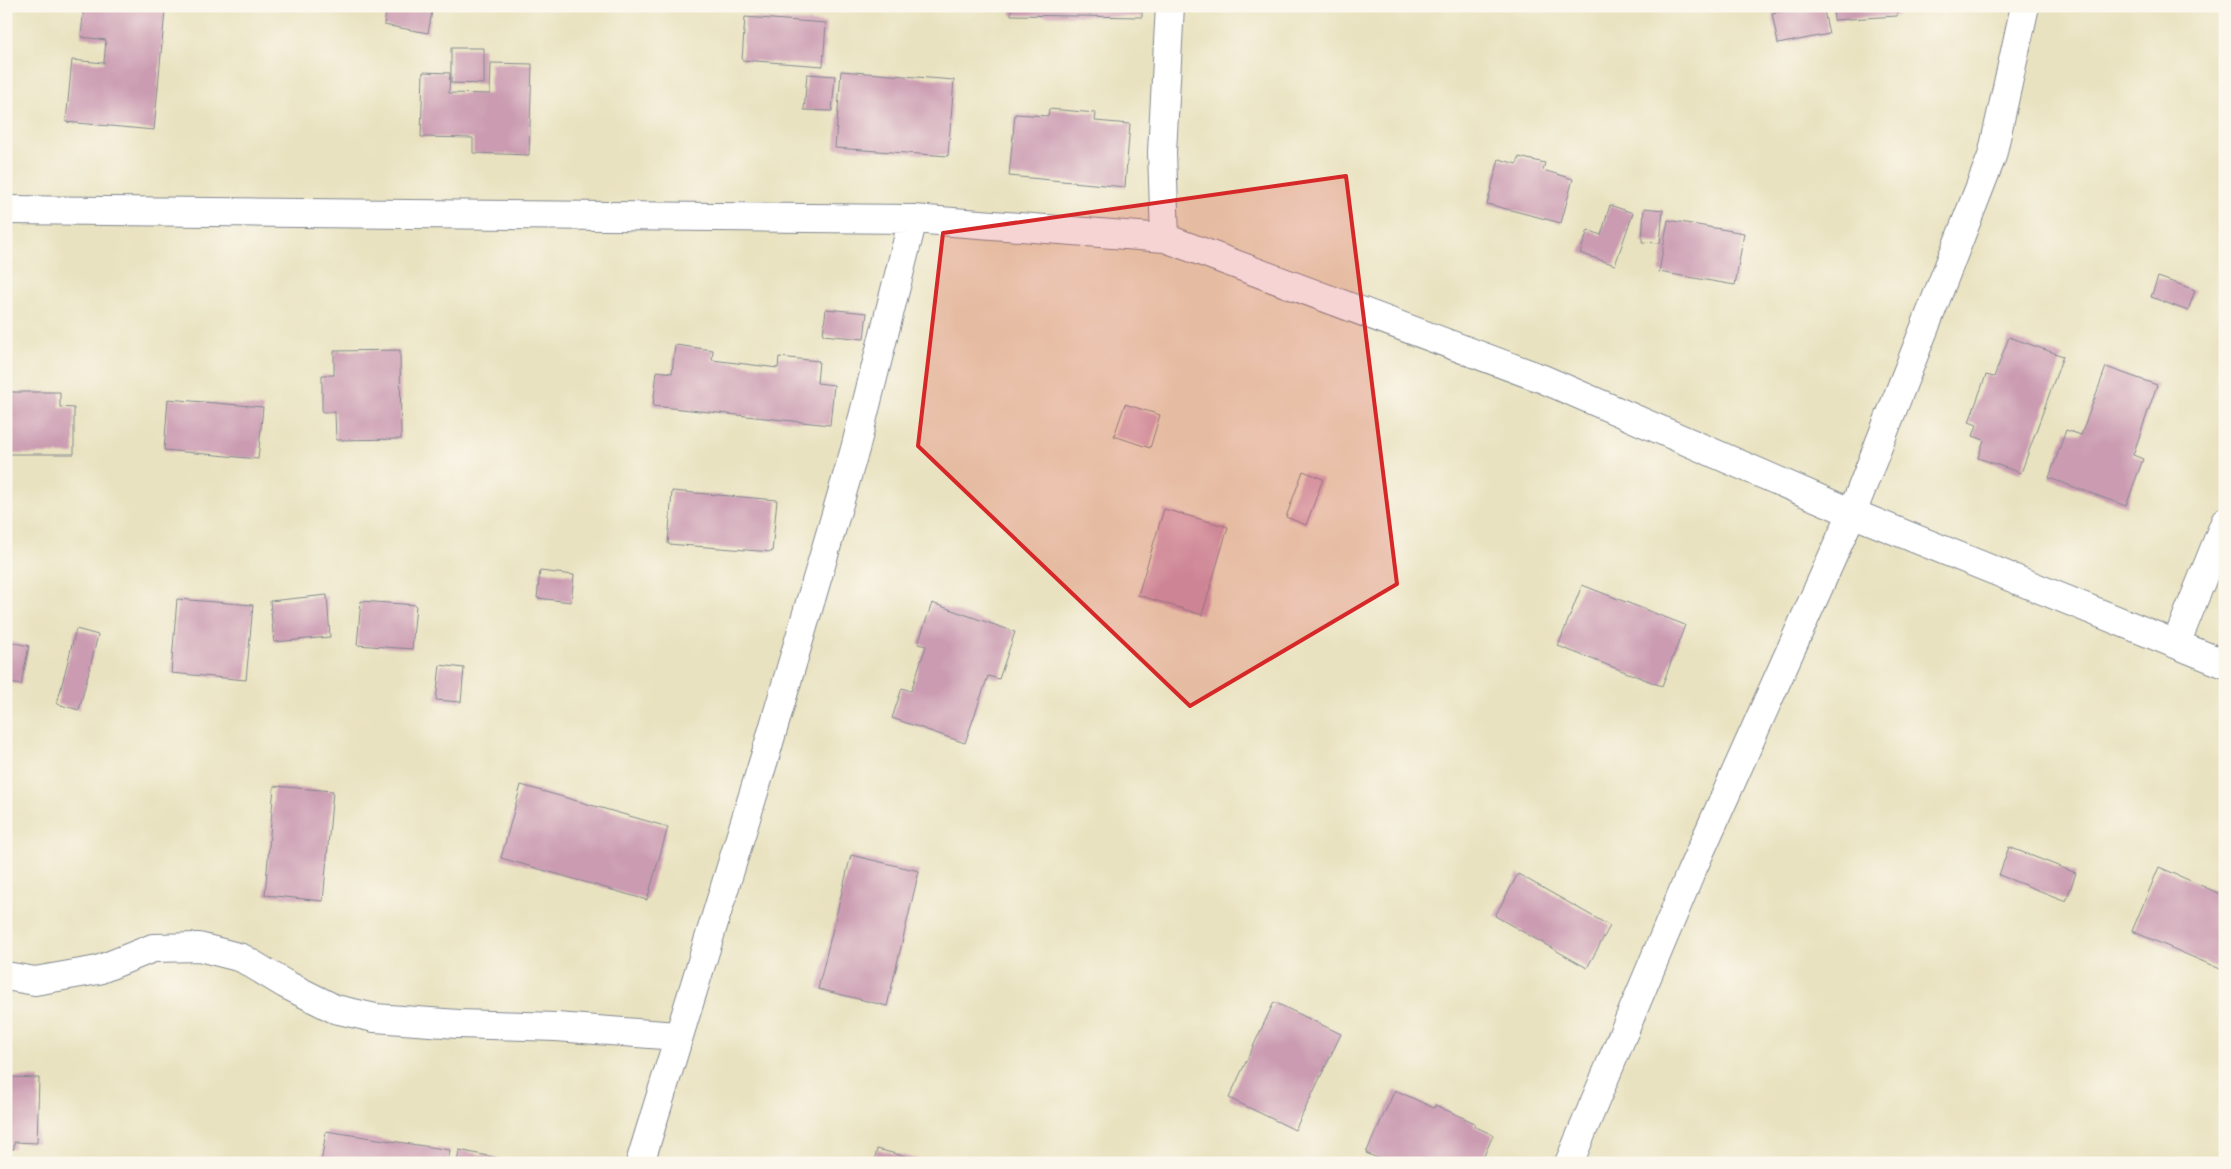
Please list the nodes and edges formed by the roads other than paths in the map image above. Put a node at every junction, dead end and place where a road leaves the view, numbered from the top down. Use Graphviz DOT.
graph roads {
  1 [pos="1170,6"];
  2 [pos="2026,6"];
  3 [pos="6,210"];
  4 [pos="913,219"];
  5 [pos="1164,238"];
  6 [pos="1852,513"];
  7 [pos="2225,522"];
  8 [pos="2176,644"];
  9 [pos="2225,664"];
  10 [pos="6,976"];
  11 [pos="677,1036"];
  12 [pos="640,1163"];
  13 [pos="1569,1163"];
  1 -- 5 [label="street"];
  2 -- 6 [label="street"];
  3 -- 4 [label="street"];
  4 -- 5 [label="street"];
  4 -- 11 [label="street"];
  5 -- 6 [label="street"];
  6 -- 8 [label="street"];
  6 -- 13 [label="street"];
  7 -- 8 [label="street"];
  8 -- 9 [label="street"];
  10 -- 11 [label="street"];
  11 -- 12 [label="street"];
}
